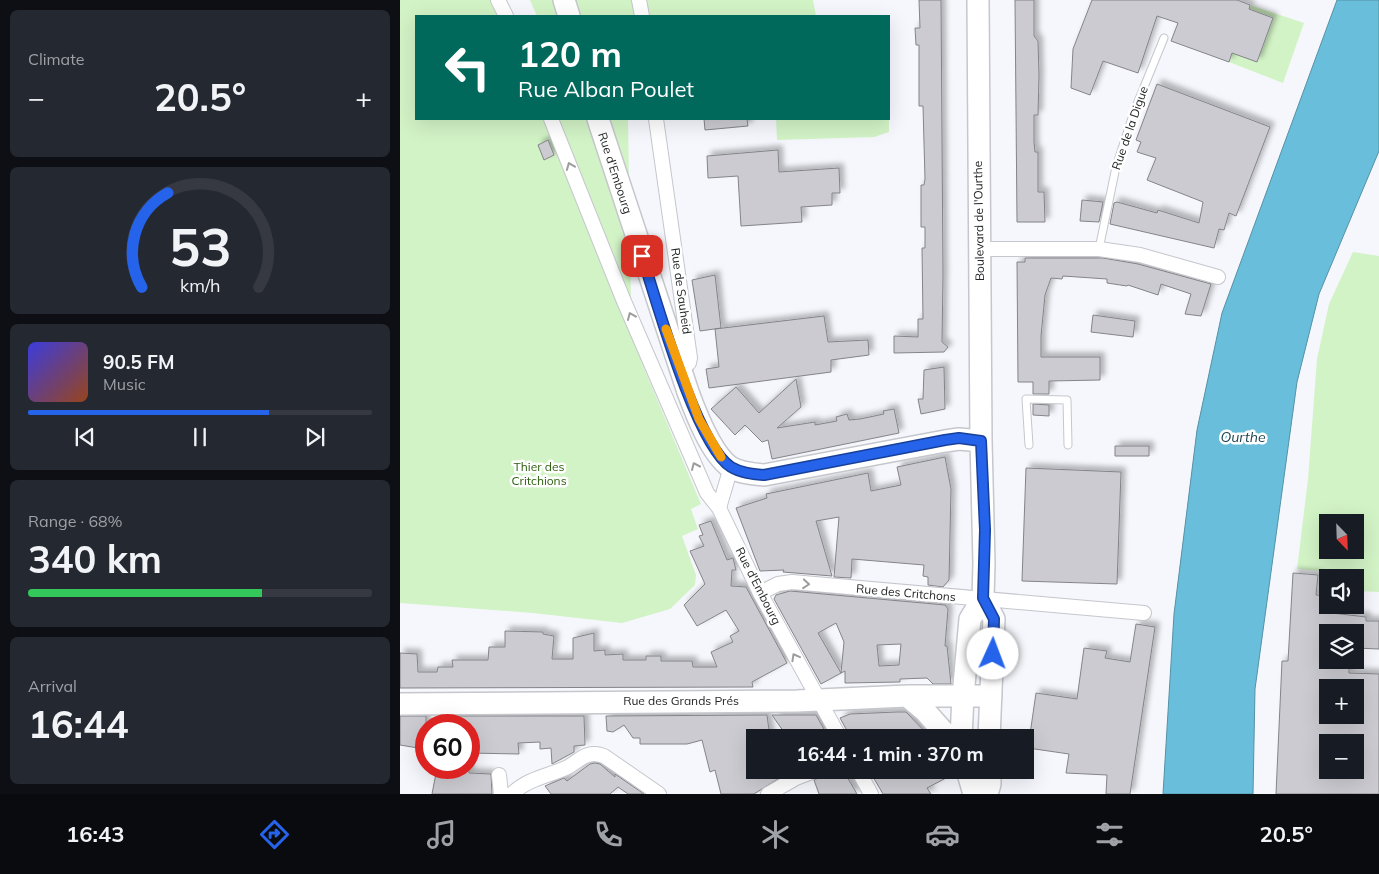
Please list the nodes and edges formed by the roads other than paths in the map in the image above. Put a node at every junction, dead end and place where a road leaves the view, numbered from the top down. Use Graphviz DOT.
graph roads {
  1 [pos="498,0"];
  2 [pos="564,0"];
  3 [pos="639,0"];
  4 [pos="978,0"];
  5 [pos="506,15"];
  6 [pos="568,15"];
  7 [pos="642,15"];
  8 [pos="1164,38"];
  9 [pos="551,120"];
  10 [pos="598,120"];
  11 [pos="656,120"];
  12 [pos="1099,249"];
  13 [pos="980,250"];
  14 [pos="1218,277"];
  15 [pos="680,370"];
  16 [pos="981,441"];
  17 [pos="1028,445"];
  18 [pos="1068,445"];
  19 [pos="731,467"];
  20 [pos="719,508"];
  21 [pos="760,593"];
  22 [pos="983,598"];
  23 [pos="1144,613"];
  24 [pos="907,696"];
  25 [pos="963,696"];
  26 [pos="991,696"];
  27 [pos="819,700"];
  28 [pos="400,704"];
  29 [pos="835,729"];
  30 [pos="942,729"];
  31 [pos="961,729"];
  32 [pos="989,729"];
  33 [pos="499,775"];
  34 [pos="794,779"];
  35 [pos="863,779"];
  36 [pos="970,779"];
  37 [pos="990,779"];
  38 [pos="501,794"];
  39 [pos="512,794"];
  40 [pos="658,794"];
  41 [pos="768,794"];
  42 [pos="871,794"];
  43 [pos="974,794"];
  44 [pos="987,794"];
  1 -- 5 [label="street"];
  2 -- 6 [label="main road"];
  3 -- 7 [label="street"];
  4 -- 13 [label="main road, Boulevard de l'Ourthe"];
  8 -- 12 [label="lane, Rue de la Digue"];
  20 -- 9 [label="street, one-way"];
  10 -- 15 [label="main road, Rue d'Embourg"];
  11 -- 15 [label="street, Rue de Sauheid"];
  12 -- 13 [label="street"];
  12 -- 14 [label="street"];
  13 -- 16 [label="main road, Boulevard de l'Ourthe"];
  15 -- 19 [label="main road, Rue d'Embourg"];
  16 -- 19 [label="main road"];
  16 -- 22 [label="main road, Boulevard de l'Ourthe"];
  17 -- 18 [label="lane"];
  19 -- 20 [label="street"];
  20 -- 21 [label="street, Rue d'Embourg"];
  21 -- 22 [label="street, Rue des Critchons, one-way"];
  27 -- 21 [label="street, Rue d'Embourg, one-way"];
  22 -- 23 [label="street, Rue des Critchons"];
  22 -- 25 [label="main road"];
  22 -- 26 [label="main road"];
  24 -- 25 [label="main road, Rue des Grands Prés"];
  24 -- 27 [label="main road, Rue des Grands Prés"];
  24 -- 30 [label="main road"];
  25 -- 26 [label="main road, Rue des Grands Prés"];
  25 -- 31 [label="main road"];
  26 -- 32 [label="main road"];
  27 -- 28 [label="main road, Rue des Grands Prés"];
  27 -- 29 [label="street, Rue d'Embourg"];
  33 -- 38 [label="street"];
  34 -- 41 [label="street"];
  35 -- 42 [label="street"];
  36 -- 43 [label="main road"];
  37 -- 44 [label="main road"];
  39 -- 40 [label="street"];
}
